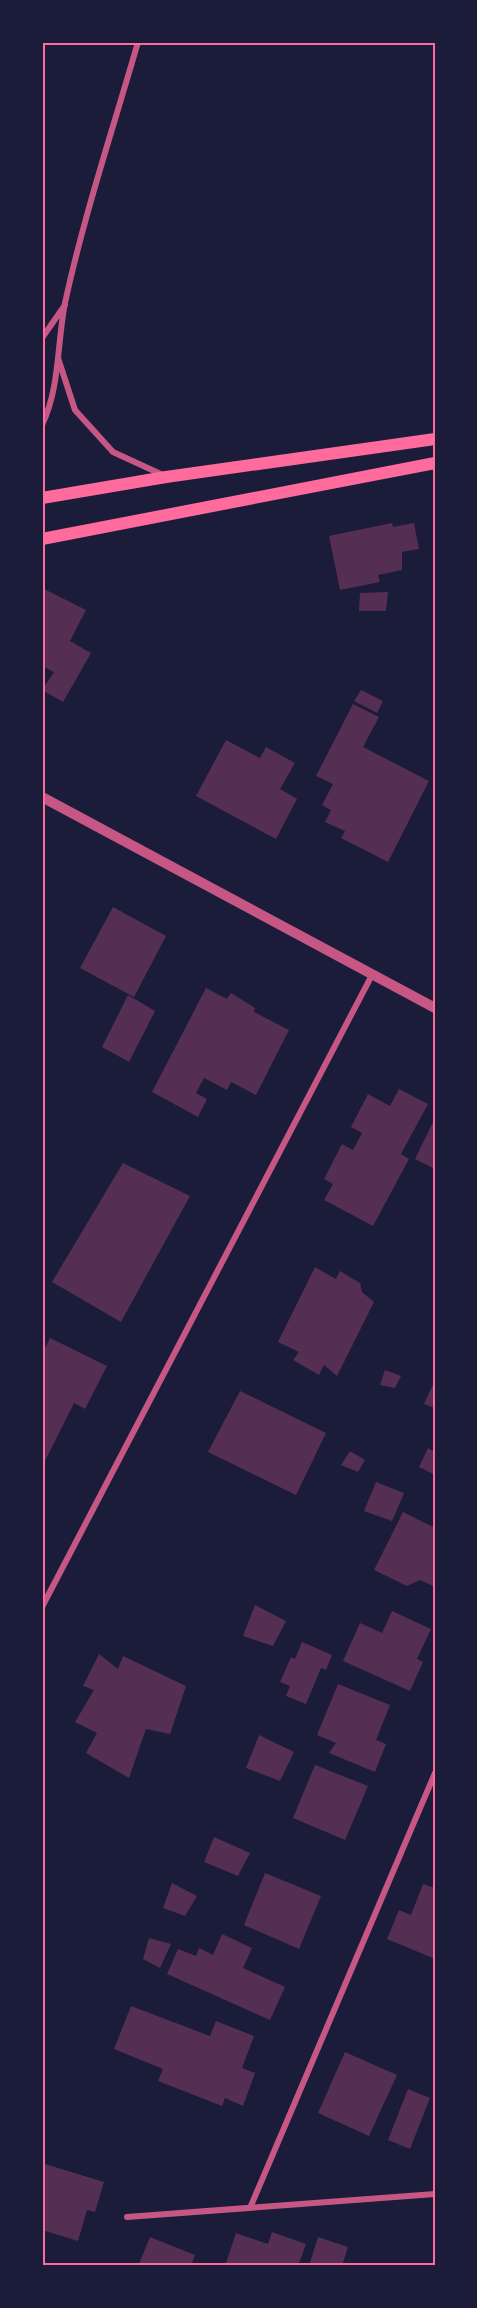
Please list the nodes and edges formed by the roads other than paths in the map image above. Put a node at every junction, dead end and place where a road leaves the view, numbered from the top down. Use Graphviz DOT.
graph roads {
  1 [pos="138,42"];
  2 [pos="65,305"];
  3 [pos="42,338"];
  4 [pos="58,358"];
  5 [pos="42,425"];
  6 [pos="435,438"];
  7 [pos="435,463"];
  8 [pos="166,477"];
  9 [pos="42,498"];
  10 [pos="42,539"];
  11 [pos="42,796"];
  12 [pos="372,975"];
  13 [pos="435,1008"];
  14 [pos="42,1607"];
  15 [pos="435,1773"];
  16 [pos="435,2194"];
  17 [pos="250,2208"];
  18 [pos="127,2217"];
  1 -- 2 [label="street"];
  2 -- 3 [label="street"];
  2 -- 4 [label="street"];
  4 -- 5 [label="street"];
  4 -- 8 [label="street"];
  6 -- 8 [label="main road"];
  7 -- 10 [label="main road"];
  8 -- 9 [label="main road"];
  11 -- 12 [label="street"];
  12 -- 13 [label="street"];
  12 -- 14 [label="street"];
  15 -- 17 [label="street"];
  16 -- 17 [label="street"];
  17 -- 18 [label="street"];
}
